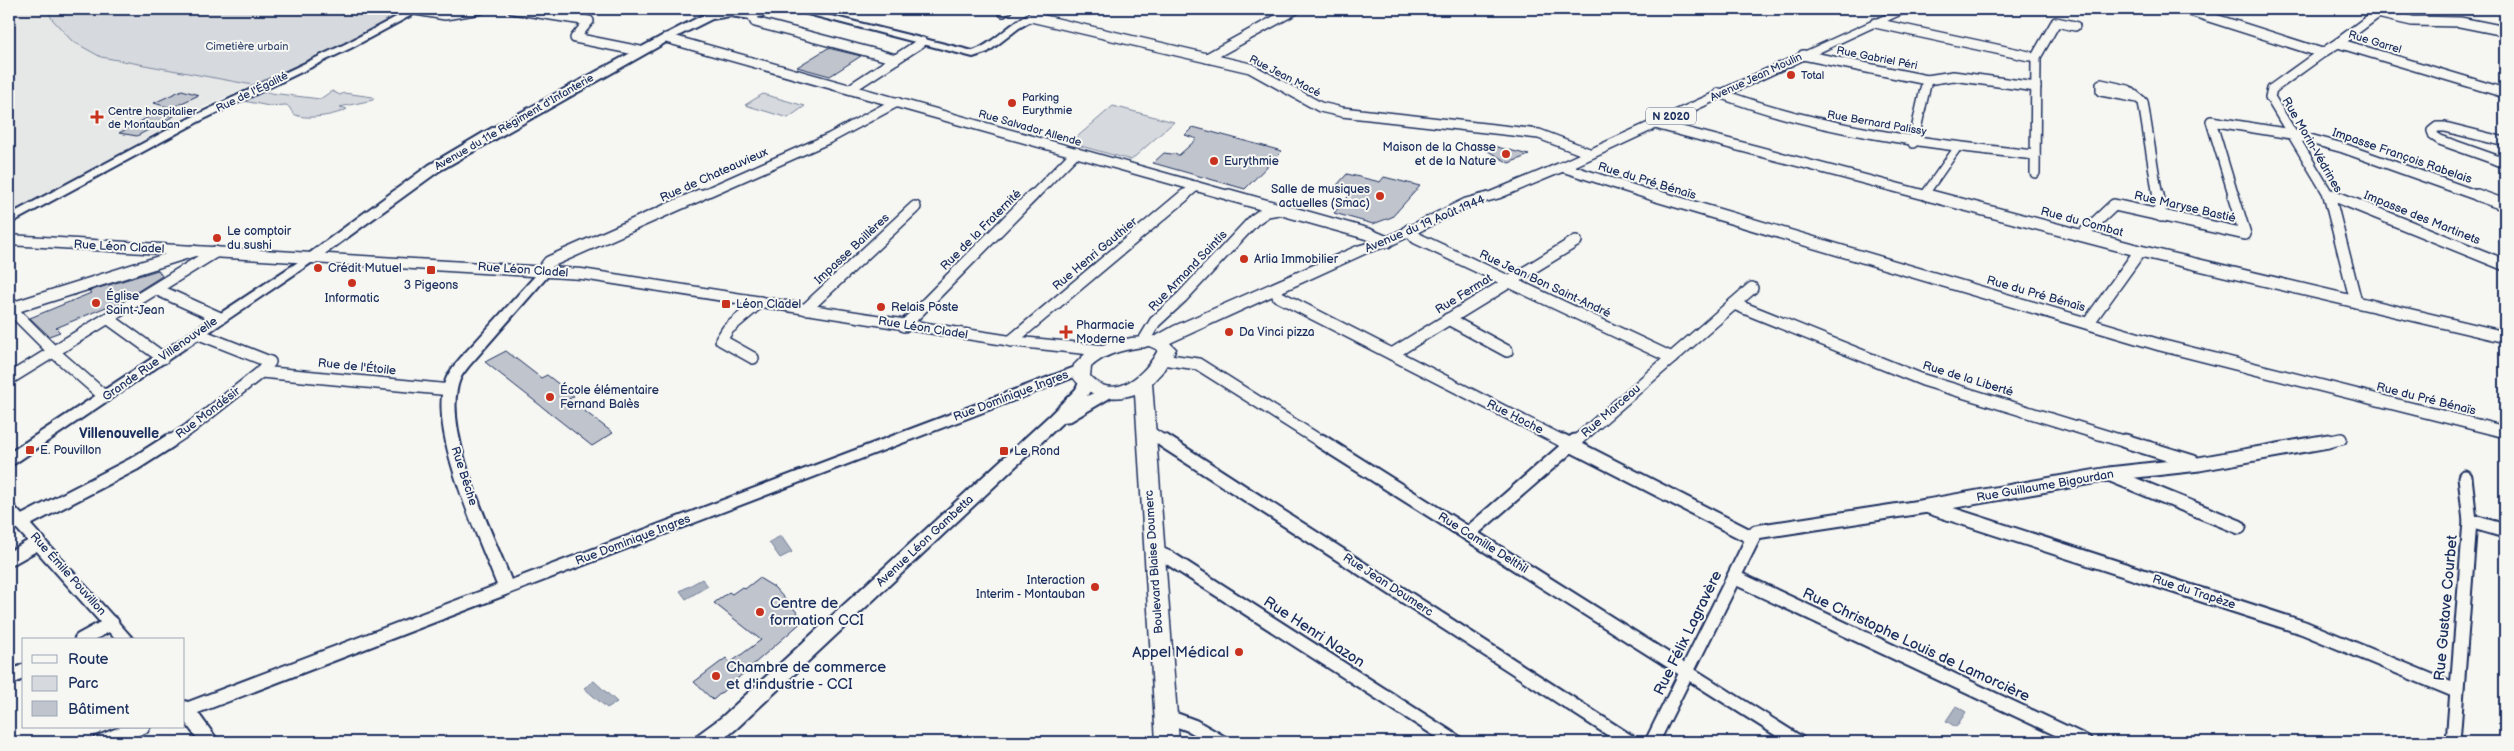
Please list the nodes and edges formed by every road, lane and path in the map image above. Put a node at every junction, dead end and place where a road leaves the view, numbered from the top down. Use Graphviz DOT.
graph roads {
  1 [pos="417,9"];
  2 [pos="481,9"];
  3 [pos="513,9"];
  4 [pos="768,9"];
  5 [pos="793,9"];
  6 [pos="1047,9"];
  7 [pos="1296,9"];
  8 [pos="1907,9"];
  9 [pos="2184,9"];
  10 [pos="732,10"];
  11 [pos="2200,11"];
  12 [pos="2380,11"];
  13 [pos="752,15"];
  14 [pos="1031,16"];
  15 [pos="1875,23"];
  16 [pos="2075,26"];
  17 [pos="2505,32"];
  18 [pos="666,38"];
  19 [pos="922,42"];
  20 [pos="2338,43"];
  21 [pos="640,51"];
  22 [pos="2322,53"];
  23 [pos="1804,55"];
  24 [pos="2033,57"];
  25 [pos="1206,58"];
  26 [pos="896,59"];
  27 [pos="1927,80"];
  28 [pos="2036,87"];
  29 [pos="850,89"];
  30 [pos="1719,93"];
  31 [pos="2505,93"];
  32 [pos="2138,98"];
  33 [pos="897,102"];
  34 [pos="1655,124"];
  35 [pos="2291,134"];
  36 [pos="2505,142"];
  37 [pos="1913,143"];
  38 [pos="1958,147"];
  39 [pos="1076,152"];
  40 [pos="1590,152"];
  41 [pos="2035,155"];
  42 [pos="2505,163"];
  43 [pos="1562,167"];
  44 [pos="2034,172"];
  45 [pos="1196,186"];
  46 [pos="1925,194"];
  47 [pos="2329,194"];
  48 [pos="1495,195"];
  49 [pos="1254,202"];
  50 [pos="2505,205"];
  51 [pos="915,207"];
  52 [pos="1279,209"];
  53 [pos="2161,216"];
  54 [pos="9,220"];
  55 [pos="1254,220"];
  56 [pos="1413,234"];
  57 [pos="2082,235"];
  58 [pos="9,240"];
  59 [pos="1576,241"];
  60 [pos="1387,242"];
  61 [pos="193,251"];
  62 [pos="2140,251"];
  63 [pos="215,252"];
  64 [pos="310,258"];
  65 [pos="2505,264"];
  66 [pos="542,271"];
  67 [pos="1509,282"];
  68 [pos="1752,288"];
  69 [pos="158,290"];
  70 [pos="1278,296"];
  71 [pos="760,302"];
  72 [pos="2356,302"];
  73 [pos="1734,304"];
  74 [pos="11,306"];
  75 [pos="806,309"];
  76 [pos="220,318"];
  77 [pos="109,319"];
  78 [pos="1448,319"];
  79 [pos="2089,322"];
  80 [pos="904,326"];
  81 [pos="199,334"];
  82 [pos="2505,337"];
  83 [pos="1011,342"];
  84 [pos="1032,344"];
  85 [pos="1158,348"];
  86 [pos="1104,351"];
  87 [pos="1507,351"];
  88 [pos="54,353"];
  89 [pos="1392,354"];
  90 [pos="163,358"];
  91 [pos="753,358"];
  92 [pos="1672,358"];
  93 [pos="261,372"];
  94 [pos="1083,373"];
  95 [pos="9,377"];
  96 [pos="1143,382"];
  97 [pos="451,390"];
  98 [pos="1107,392"];
  99 [pos="105,397"];
  100 [pos="1056,419"];
  101 [pos="1145,429"];
  102 [pos="2505,432"];
  103 [pos="2341,439"];
  104 [pos="1571,446"];
  105 [pos="9,460"];
  106 [pos="2199,464"];
  107 [pos="2108,474"];
  108 [pos="2465,477"];
  109 [pos="1927,506"];
  110 [pos="9,510"];
  111 [pos="2470,521"];
  112 [pos="22,522"];
  113 [pos="2239,527"];
  114 [pos="2505,532"];
  115 [pos="1468,534"];
  116 [pos="1753,538"];
  117 [pos="39,542"];
  118 [pos="1153,551"];
  119 [pos="9,559"];
  120 [pos="1734,577"];
  121 [pos="506,588"];
  122 [pos="112,623"];
  123 [pos="86,638"];
  124 [pos="124,638"];
  125 [pos="22,672"];
  126 [pos="1688,672"];
  127 [pos="9,679"];
  128 [pos="2456,691"];
  129 [pos="185,710"];
  130 [pos="185,711"];
  131 [pos="1166,716"];
  132 [pos="139,728"];
  133 [pos="101,742"];
  134 [pos="210,742"];
  135 [pos="704,742"];
  136 [pos="1168,742"];
  137 [pos="1221,742"];
  138 [pos="1456,742"];
  139 [pos="1630,742"];
  140 [pos="1652,742"];
  141 [pos="1798,742"];
  142 [pos="2085,742"];
  143 [pos="2453,742"];
  1 -- 2 [label="street"];
  1 -- 54 [label="street, Rue de l'Égalité"];
  3 -- 21 [label="street"];
  4 -- 13 [label="main road"];
  5 -- 19 [label="street"];
  6 -- 14 [label="street"];
  7 -- 25 [label="street"];
  8 -- 15 [label="main road, Avenue Jean Moulin / N 2020"];
  9 -- 11 [label="street"];
  10 -- 13 [label="main road"];
  10 -- 18 [label="main road, Avenue du 11e Régiment d'Infanterie"];
  11 -- 22 [label="street"];
  12 -- 17 [label="street"];
  12 -- 20 [label="street"];
  13 -- 26 [label="street"];
  14 -- 19 [label="street"];
  14 -- 25 [label="street, Rue Jean Macé"];
  15 -- 23 [label="main road, Avenue Jean Moulin / N 2020"];
  15 -- 24 [label="street"];
  16 -- 24 [label="street"];
  18 -- 21 [label="main road, Avenue du 11e Régiment d'Infanterie"];
  18 -- 29 [label="street, Rue Salvador Allende"];
  19 -- 26 [label="street"];
  20 -- 22 [label="street, Rue Garrel"];
  20 -- 31 [label="street, Rue Garrel"];
  21 -- 64 [label="main road, Avenue du 11e Régiment d'Infanterie"];
  22 -- 35 [label="street, Rue Morin-Védrines"];
  23 -- 27 [label="street, Rue Gabriel Péri"];
  23 -- 30 [label="main road, Avenue Jean Moulin / N 2020"];
  24 -- 28 [label="street"];
  25 -- 40 [label="street, Rue Jean Macé"];
  26 -- 29 [label="street"];
  27 -- 28 [label="street, Rue Gabriel Péri"];
  27 -- 37 [label="street"];
  28 -- 41 [label="street"];
  29 -- 33 [label="street, Rue Salvador Allende"];
  30 -- 34 [label="main road, Avenue Jean Moulin / N 2020"];
  30 -- 37 [label="street, Rue Bernard Palissy"];
  32 -- 53 [label="street"];
  33 -- 39 [label="street, Rue Salvador Allende"];
  33 -- 66 [label="street, Rue de Chateauvieux"];
  34 -- 40 [label="main road, Avenue Jean Moulin / N 2020"];
  34 -- 46 [label="street, Rue du Combat"];
  35 -- 47 [label="street, Rue Morin-Védrines"];
  35 -- 50 [label="street, Impasse François Rabelais"];
  35 -- 53 [label="street, Rue Maryse Bastié"];
  36 -- 42 [label="street"];
  37 -- 38 [label="street, Rue Bernard Palissy"];
  38 -- 41 [label="street, Rue Bernard Palissy"];
  38 -- 46 [label="street"];
  39 -- 45 [label="street, Rue Salvador Allende"];
  39 -- 80 [label="street, Rue de la Fraternité"];
  40 -- 43 [label="main road, Avenue Jean Moulin / N 2020"];
  41 -- 44 [label="street"];
  43 -- 48 [label="main road, Avenue Jean Moulin / N 2020"];
  43 -- 79 [label="street, Rue du Pré Bénaïs"];
  45 -- 49 [label="street, Rue Salvador Allende"];
  45 -- 83 [label="street, Rue Henri Gauthier"];
  46 -- 57 [label="street, Rue du Combat"];
  47 -- 65 [label="street, Impasse des Martinets"];
  47 -- 72 [label="street, Rue Morin-Védrines"];
  48 -- 56 [label="main road, Avenue du 19 Août 1944"];
  49 -- 52 [label="street, Rue Salvador Allende"];
  49 -- 55 [label="street"];
  51 -- 75 [label="street, Impasse Baillères"];
  52 -- 55 [label="street, Rue Armand Saintis"];
  52 -- 60 [label="street, Rue Salvador Allende"];
  53 -- 57 [label="street, Rue Maryse Bastié"];
  55 -- 85 [label="street, Rue Armand Saintis"];
  56 -- 60 [label="main road, Avenue du 19 Août 1944"];
  56 -- 67 [label="street, Rue Jean Bon Saint-André"];
  56 -- 70 [label="main road, Avenue du 19 Août 1944"];
  57 -- 62 [label="street, Rue du Combat"];
  58 -- 61 [label="main road, Rue Léon Cladel"];
  59 -- 67 [label="street, Rue Fermat"];
  60 -- 85 [label="main road, Avenue du 19 Août 1944"];
  61 -- 63 [label="main road, Rue Léon Cladel"];
  61 -- 74 [label="street"];
  62 -- 72 [label="street, Rue du Combat"];
  62 -- 79 [label="street"];
  63 -- 64 [label="main road, Rue Léon Cladel"];
  63 -- 69 [label="street"];
  64 -- 66 [label="main road, Rue Léon Cladel"];
  64 -- 76 [label="street, Grande Rue Villenouvelle"];
  66 -- 71 [label="main road, Rue Léon Cladel"];
  66 -- 97 [label="street, Rue Bêche"];
  67 -- 78 [label="street, Rue Fermat"];
  67 -- 92 [label="street, Rue Jean Bon Saint-André"];
  68 -- 73 [label="street, Rue Marceau"];
  69 -- 76 [label="street"];
  69 -- 77 [label="street"];
  70 -- 85 [label="main road, Avenue du 19 Août 1944"];
  70 -- 89 [label="street, Rue Hoche"];
  71 -- 75 [label="main road, Rue Léon Cladel"];
  71 -- 91 [label="street"];
  72 -- 82 [label="street, Rue du Combat"];
  73 -- 92 [label="street, Rue Marceau"];
  73 -- 106 [label="street, Rue de la Liberté"];
  74 -- 88 [label="street"];
  75 -- 80 [label="main road, Rue Léon Cladel"];
  76 -- 81 [label="street, Grande Rue Villenouvelle"];
  77 -- 88 [label="street"];
  77 -- 90 [label="street"];
  78 -- 87 [label="street"];
  78 -- 89 [label="street, Rue Fermat"];
  79 -- 102 [label="street, Rue du Pré Bénaïs"];
  80 -- 83 [label="main road, Rue Léon Cladel"];
  81 -- 90 [label="street, Grande Rue Villenouvelle"];
  81 -- 93 [label="street"];
  83 -- 84 [label="main road, Rue Léon Cladel"];
  84 -- 86 [label="main road, Rue Léon Cladel"];
  84 -- 94 [label="main road, Rue Léon Cladel"];
  85 -- 86 [label="main road"];
  85 -- 96 [label="main road"];
  85 -- 115 [label="street, Rue Camille Delthil"];
  86 -- 94 [label="main road"];
  88 -- 95 [label="street"];
  88 -- 99 [label="street"];
  89 -- 104 [label="street, Rue Hoche"];
  90 -- 99 [label="street, Grande Rue Villenouvelle"];
  92 -- 104 [label="street, Rue Marceau"];
  93 -- 97 [label="street, Rue de l'Étoile"];
  93 -- 112 [label="street, Rue Mondésir"];
  94 -- 98 [label="main road, Rue Léon Cladel"];
  94 -- 100 [label="main road, Avenue Léon Gambetta"];
  94 -- 121 [label="street, Rue Dominique Ingres"];
  96 -- 98 [label="main road"];
  96 -- 101 [label="main road, Boulevard Blaise Doumerc"];
  97 -- 121 [label="street, Rue Bêche"];
  98 -- 100 [label="main road, Avenue Léon Gambetta"];
  99 -- 105 [label="street, Grande Rue Villenouvelle"];
  100 -- 135 [label="main road, Avenue Léon Gambetta"];
  101 -- 118 [label="main road, Boulevard Blaise Doumerc"];
  101 -- 139 [label="street, Rue Jean Doumerc"];
  103 -- 106 [label="street, Rue Guillaume Bigourdan"];
  104 -- 115 [label="street, Rue Marceau"];
  104 -- 116 [label="street, Rue Hoche"];
  106 -- 107 [label="street, Rue Guillaume Bigourdan"];
  107 -- 109 [label="street, Rue Guillaume Bigourdan"];
  107 -- 113 [label="street"];
  108 -- 111 [label="street, Rue Gustave Courbet"];
  109 -- 116 [label="street, Rue Guillaume Bigourdan"];
  109 -- 128 [label="street, Rue du Trapèze"];
  110 -- 112 [label="street, Rue Émile Pouvillon"];
  111 -- 114 [label="street"];
  111 -- 128 [label="street, Rue Gustave Courbet"];
  112 -- 117 [label="street, Rue Émile Pouvillon"];
  115 -- 126 [label="street, Rue Camille Delthil"];
  116 -- 120 [label="street, Rue Félix Lagravère"];
  117 -- 119 [label="street"];
  117 -- 122 [label="street, Rue Émile Pouvillon"];
  118 -- 131 [label="main road, Boulevard Blaise Doumerc"];
  118 -- 138 [label="street, Rue Henri Nazon"];
  120 -- 126 [label="street, Rue Félix Lagravère"];
  120 -- 142 [label="street, Rue Christophe Louis de Lamorcière"];
  121 -- 129 [label="street, Rue Dominique Ingres"];
  122 -- 123 [label="street"];
  122 -- 124 [label="street, Rue Émile Pouvillon"];
  125 -- 127 [label="street"];
  126 -- 140 [label="street, Rue Félix Lagravère"];
  126 -- 141 [label="street, Rue Camille Delthil"];
  128 -- 143 [label="street, Rue Gustave Courbet"];
  130 -- 134 [label="street"];
  131 -- 136 [label="main road, Boulevard Blaise Doumerc"];
  131 -- 137 [label="street"];
  132 -- 133 [label="street"];
}
